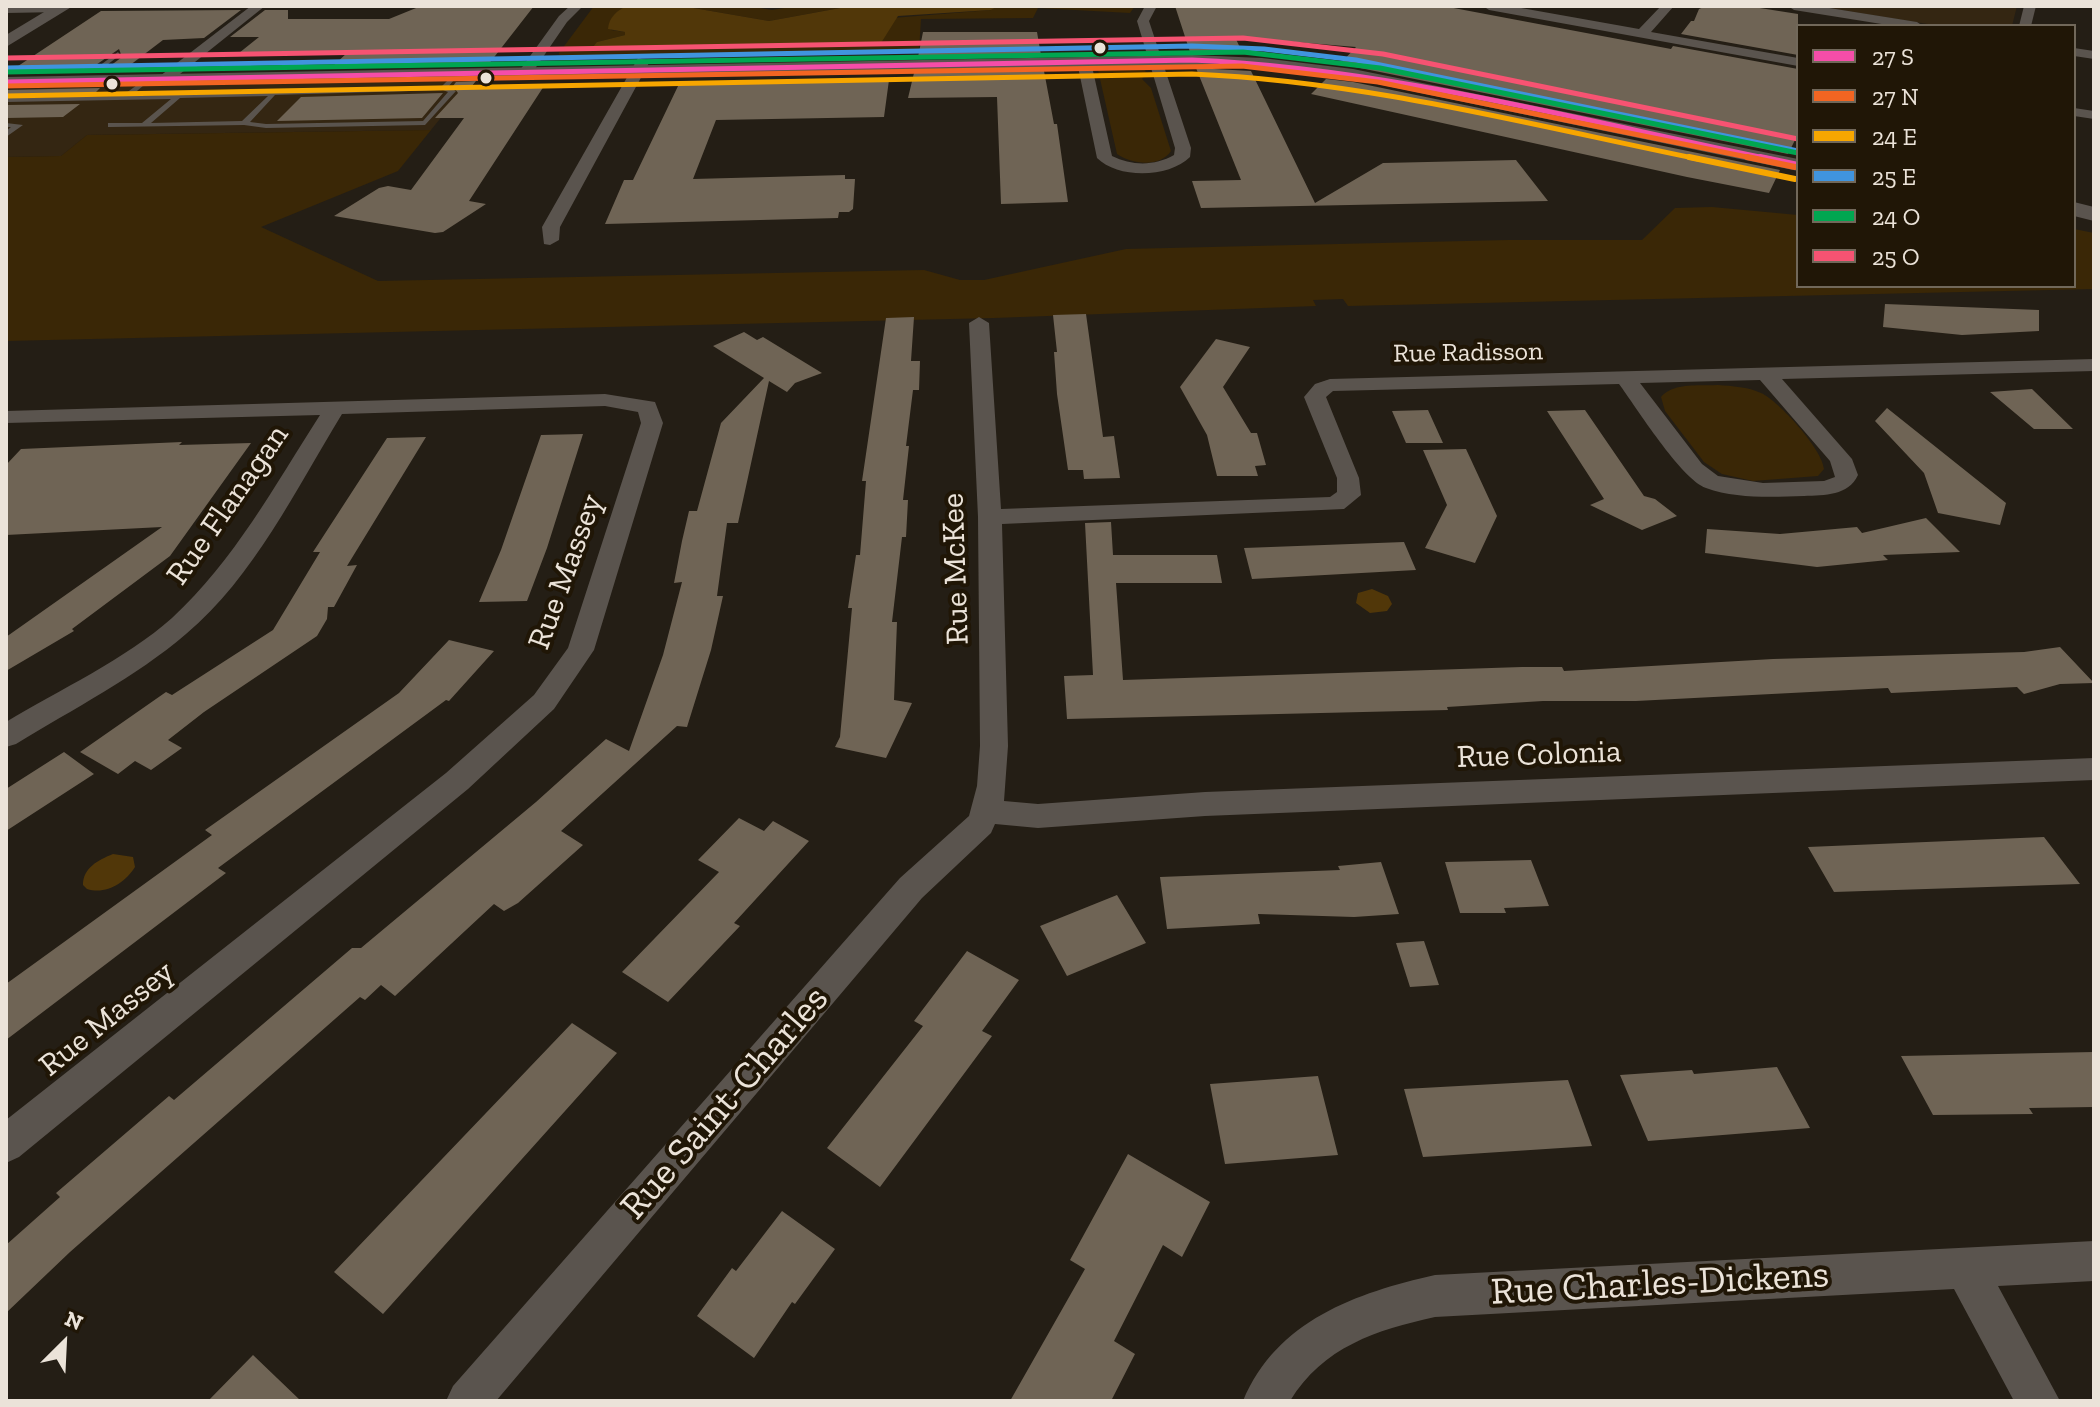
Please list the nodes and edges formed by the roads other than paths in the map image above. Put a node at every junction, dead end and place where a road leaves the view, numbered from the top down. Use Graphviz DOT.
graph roads {
  1 [pos="259,6"];
  2 [pos="577,6"];
  3 [pos="1151,6"];
  4 [pos="1489,6"];
  5 [pos="1668,6"];
  6 [pos="1794,6"];
  7 [pos="63,7"];
  8 [pos="1814,8"];
  9 [pos="6,9"];
  10 [pos="1906,24"];
  11 [pos="1642,34"];
  12 [pos="6,42"];
  13 [pos="118,54"];
  14 [pos="1153,56"];
  15 [pos="1084,62"];
  16 [pos="1796,62"];
  17 [pos="641,66"];
  18 [pos="529,68"];
  19 [pos="97,70"];
  20 [pos="6,72"];
  21 [pos="164,76"];
  22 [pos="450,81"];
  23 [pos="8,94"];
  24 [pos="272,96"];
  25 [pos="177,97"];
  26 [pos="124,98"];
  27 [pos="244,123"];
  28 [pos="111,125"];
  29 [pos="144,125"];
  30 [pos="1796,153"];
  31 [pos="1796,165"];
  32 [pos="550,240"];
  33 [pos="979,323"];
  34 [pos="1766,374"];
  35 [pos="2092,375"];
  36 [pos="1625,378"];
  37 [pos="335,407"];
  38 [pos="7,418"];
  39 [pos="990,517"];
  40 [pos="6,736"];
  41 [pos="2094,769"];
  42 [pos="987,811"];
  43 [pos="6,1144"];
  44 [pos="2094,1261"];
  45 [pos="1965,1268"];
  46 [pos="468,1401"];
  47 [pos="1265,1401"];
  48 [pos="2038,1401"];
  1 -- 21 [label="street"];
  2 -- 18 [label="street"];
  3 -- 14 [label="street"];
  4 -- 11 [label="street"];
  5 -- 11 [label="street"];
  6 -- 8 [label="street"];
  7 -- 9 [label="street"];
  7 -- 12 [label="street"];
  8 -- 10 [label="street"];
  11 -- 16 [label="street"];
  13 -- 19 [label="lane"];
  14 -- 15 [label="street"];
  14 -- 15 [label="street"];
  14 -- 17 [label="street"];
  14 -- 30 [label="street"];
  14 -- 31 [label="street"];
  15 -- 17 [label="street"];
  17 -- 18 [label="street"];
  17 -- 32 [label="street"];
  18 -- 21 [label="street"];
  18 -- 22 [label="street"];
  19 -- 20 [label="street"];
  19 -- 21 [label="street"];
  21 -- 22 [label="street"];
  21 -- 23 [label="street"];
  21 -- 26 [label="lane"];
  22 -- 24 [label="lane"];
  22 -- 27 [label="lane"];
  23 -- 26 [label="lane"];
  24 -- 25 [label="lane"];
  24 -- 27 [label="lane"];
  25 -- 26 [label="lane"];
  25 -- 29 [label="lane"];
  27 -- 29 [label="lane"];
  28 -- 29 [label="lane"];
  33 -- 39 [label="street, Rue McKee"];
  34 -- 35 [label="street, Rue Radisson"];
  34 -- 36 [label="street, Rue Radisson"];
  34 -- 36 [label="street"];
  36 -- 39 [label="street, Rue Radisson"];
  37 -- 38 [label="street, Rue Massey"];
  37 -- 40 [label="street, Rue Flanagan"];
  37 -- 43 [label="street, Rue Massey"];
  39 -- 42 [label="street, Rue McKee"];
  41 -- 42 [label="street, Rue Colonia"];
  42 -- 46 [label="street, Rue Saint-Charles"];
  44 -- 45 [label="street, Rue Charles-Dickens"];
  45 -- 47 [label="street, Rue Charles-Dickens"];
  45 -- 48 [label="street"];
}
